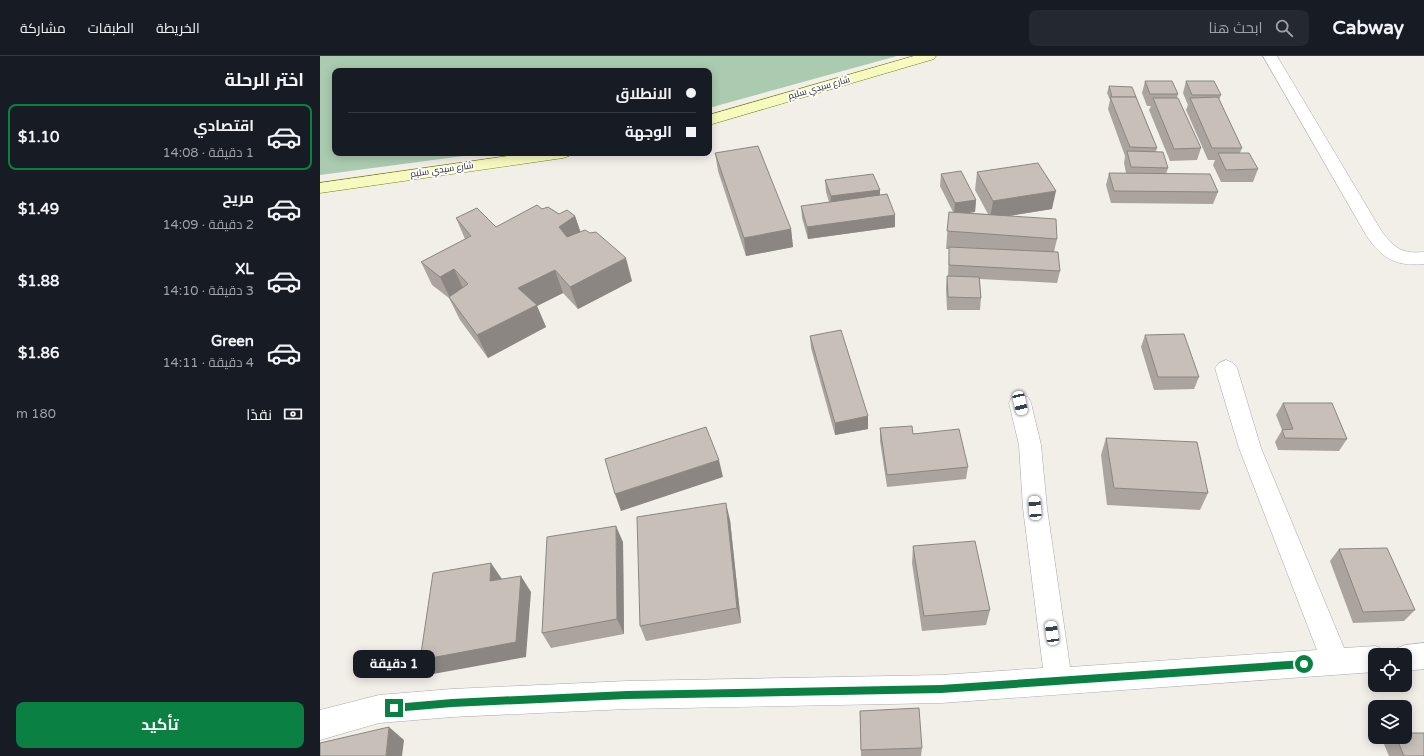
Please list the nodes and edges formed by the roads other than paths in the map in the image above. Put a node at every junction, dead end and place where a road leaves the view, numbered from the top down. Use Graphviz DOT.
graph roads {
  1 [pos="929,56"];
  2 [pos="1270,56"];
  3 [pos="712,119"];
  4 [pos="542,156"];
  5 [pos="320,188"];
  6 [pos="1424,258"];
  7 [pos="1226,368"];
  8 [pos="1020,403"];
  9 [pos="1424,656"];
  10 [pos="1412,657"];
  11 [pos="1368,660"];
  12 [pos="1336,662"];
  13 [pos="1058,680"];
  14 [pos="320,725"];
  1 -- 3 [label="main road, شارع سيدي سليم"];
  2 -- 6 [label="street"];
  4 -- 5 [label="main road, شارع سيدي سليم"];
  7 -- 12 [label="street"];
  8 -- 13 [label="street"];
  9 -- 10 [label="street"];
  11 -- 12 [label="street"];
  12 -- 13 [label="street"];
  13 -- 14 [label="street"];
}
